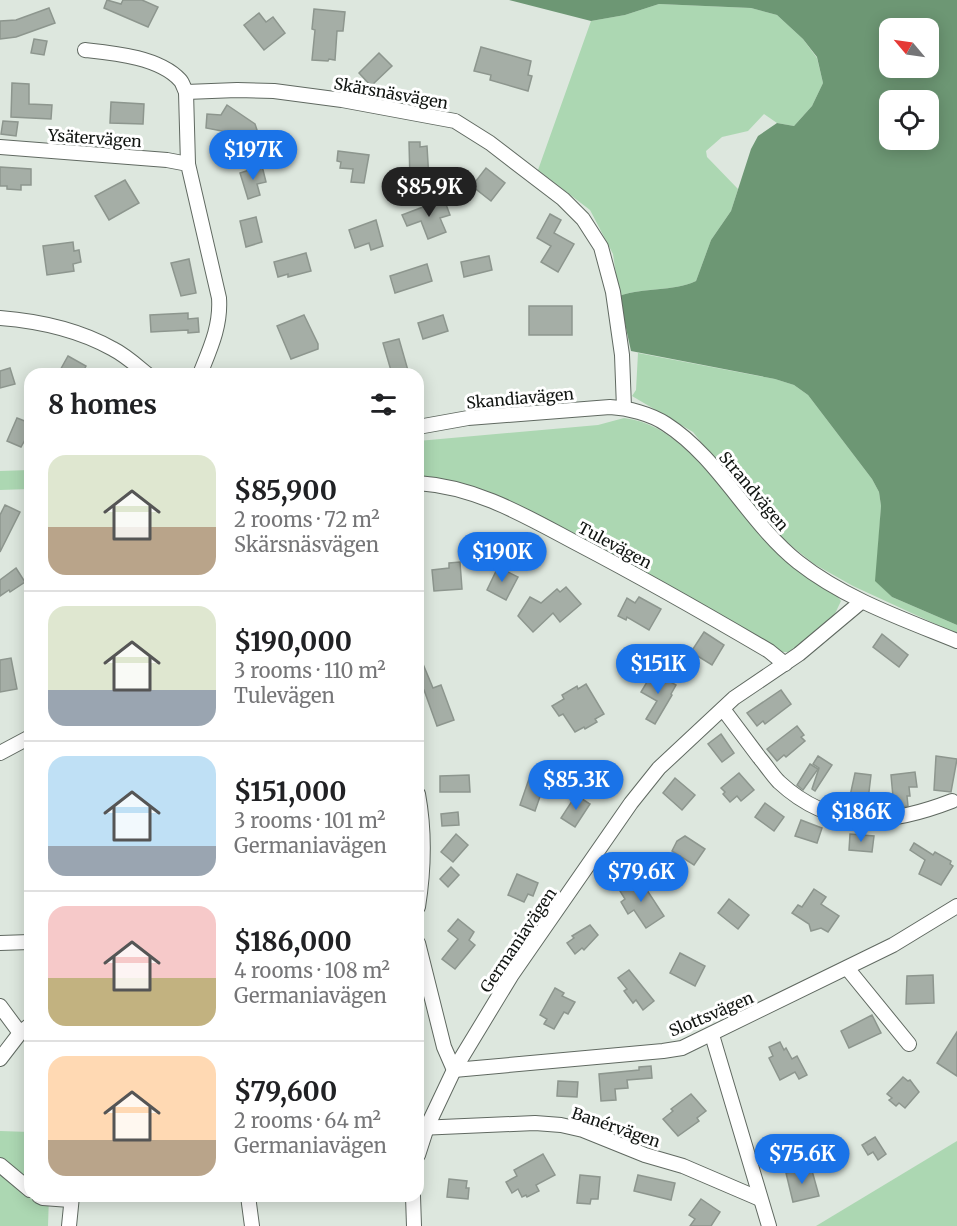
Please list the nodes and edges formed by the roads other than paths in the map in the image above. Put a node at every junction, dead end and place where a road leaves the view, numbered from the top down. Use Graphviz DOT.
graph roads {
  1 [pos="85,50"];
  2 [pos="186,92"];
  3 [pos="0,147"];
  4 [pos="188,164"];
  5 [pos="0,318"];
  6 [pos="139,368"];
  7 [pos="202,368"];
  8 [pos="624,408"];
  9 [pos="424,426"];
  10 [pos="424,483"];
  11 [pos="861,602"];
  12 [pos="957,641"];
  13 [pos="785,664"];
  14 [pos="723,709"];
  15 [pos="24,740"];
  16 [pos="0,753"];
  17 [pos="952,801"];
  18 [pos="957,906"];
  19 [pos="24,942"];
  20 [pos="0,943"];
  21 [pos="424,968"];
  22 [pos="847,968"];
  23 [pos="0,1006"];
  24 [pos="24,1028"];
  25 [pos="24,1030"];
  26 [pos="712,1035"];
  27 [pos="909,1044"];
  28 [pos="0,1059"];
  29 [pos="454,1070"];
  30 [pos="424,1125"];
  31 [pos="424,1127"];
  32 [pos="0,1165"];
  33 [pos="24,1185"];
  34 [pos="760,1199"];
  35 [pos="71,1202"];
  36 [pos="249,1202"];
  37 [pos="412,1202"];
  38 [pos="69,1226"];
  39 [pos="252,1226"];
  40 [pos="414,1226"];
  41 [pos="769,1226"];
  1 -- 2 [label="street"];
  2 -- 4 [label="street"];
  2 -- 8 [label="street, Skärsnäsvägen"];
  3 -- 4 [label="street, Ysätervägen"];
  4 -- 7 [label="street"];
  5 -- 6 [label="street"];
  8 -- 9 [label="street, Skandiavägen"];
  8 -- 11 [label="street, Strandvägen"];
  10 -- 13 [label="street, Tulevägen"];
  11 -- 12 [label="street, Strandvägen"];
  11 -- 13 [label="street, Germaniavägen"];
  13 -- 14 [label="street, Germaniavägen"];
  14 -- 17 [label="street"];
  14 -- 29 [label="street, Germaniavägen"];
  15 -- 16 [label="street"];
  18 -- 22 [label="street, Slottsvägen"];
  19 -- 20 [label="street"];
  21 -- 29 [label="street"];
  22 -- 26 [label="street, Slottsvägen"];
  22 -- 27 [label="street"];
  23 -- 24 [label="street"];
  25 -- 28 [label="street"];
  26 -- 29 [label="street, Slottsvägen"];
  26 -- 34 [label="street"];
  29 -- 30 [label="street, Germaniavägen"];
  31 -- 34 [label="street, Banérvägen"];
  32 -- 33 [label="street"];
  34 -- 41 [label="street"];
  35 -- 38 [label="street"];
  36 -- 39 [label="street"];
  37 -- 40 [label="street"];
}
